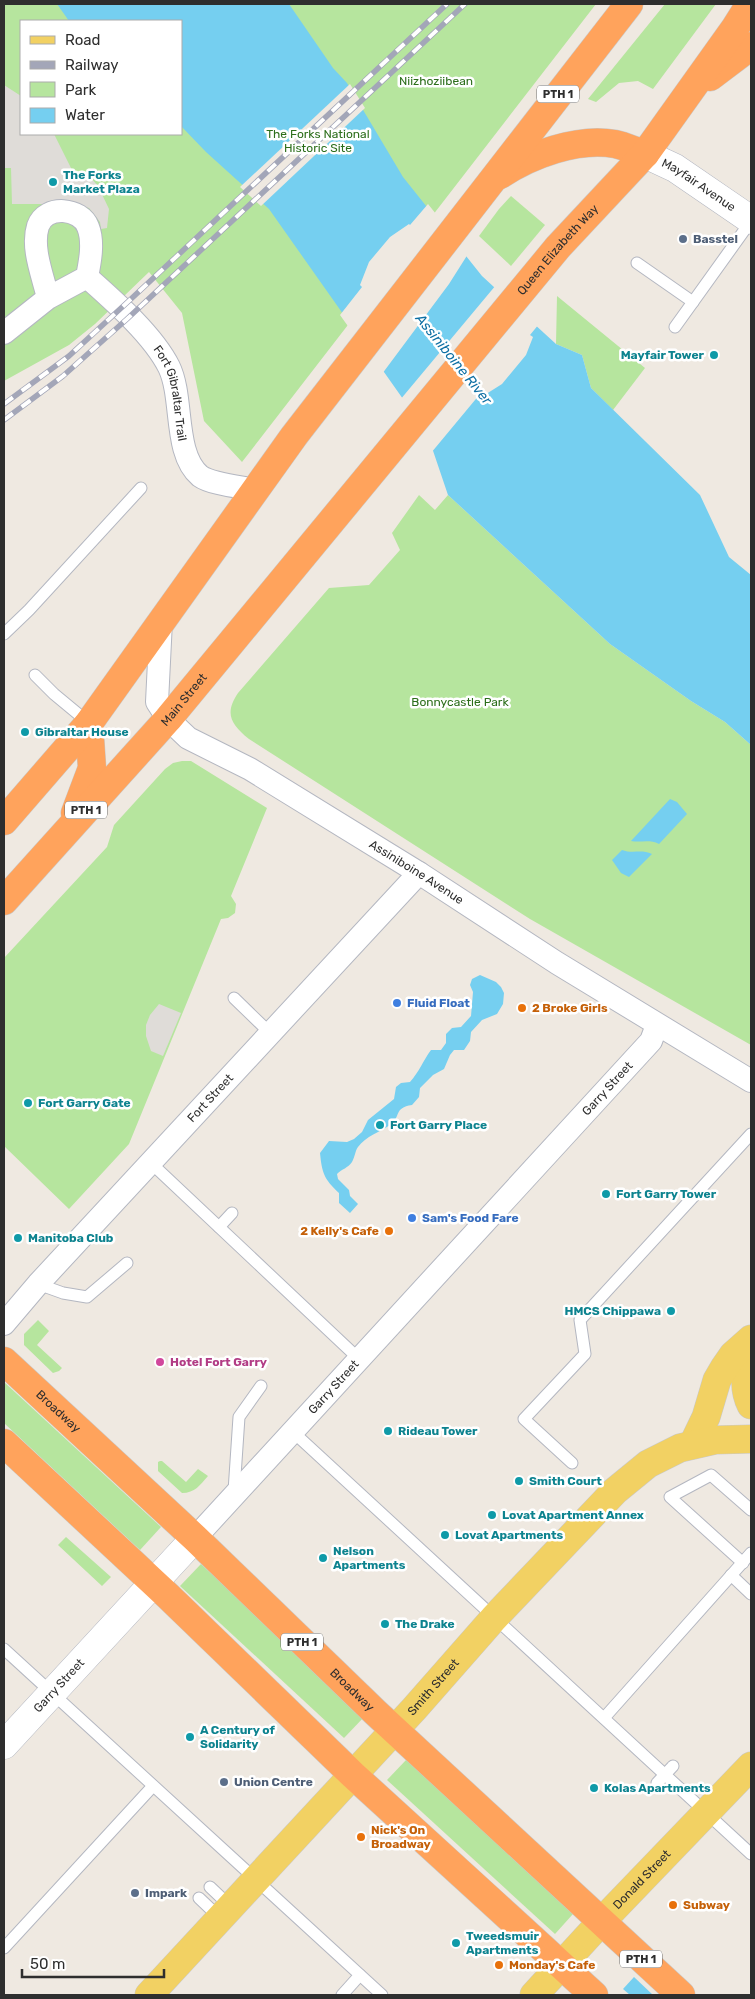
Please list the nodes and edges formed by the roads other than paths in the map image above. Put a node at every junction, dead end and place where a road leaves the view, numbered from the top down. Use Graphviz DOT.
graph roads {
  1 [pos="628,4"];
  2 [pos="750,4"];
  3 [pos="751,46"];
  4 [pos="688,93"];
  5 [pos="645,154"];
  6 [pos="487,185"];
  7 [pos="751,220"];
  8 [pos="637,263"];
  9 [pos="87,277"];
  10 [pos="48,298"];
  11 [pos="693,302"];
  12 [pos="675,327"];
  13 [pos="4,333"];
  14 [pos="141,488"];
  15 [pos="255,490"];
  16 [pos="356,490"];
  17 [pos="161,621"];
  18 [pos="4,634"];
  19 [pos="35,675"];
  20 [pos="168,719"];
  21 [pos="89,722"];
  22 [pos="4,821"];
  23 [pos="69,828"];
  24 [pos="419,873"];
  25 [pos="4,901"];
  26 [pos="234,998"];
  27 [pos="657,1025"];
  28 [pos="270,1033"];
  29 [pos="751,1081"];
  30 [pos="751,1134"];
  31 [pos="151,1162"];
  32 [pos="232,1212"];
  33 [pos="219,1227"];
  34 [pos="127,1263"];
  35 [pos="38,1284"];
  36 [pos="4,1324"];
  37 [pos="751,1339"];
  38 [pos="751,1352"];
  39 [pos="358,1358"];
  40 [pos="4,1361"];
  41 [pos="261,1386"];
  42 [pos="751,1405"];
  43 [pos="292,1431"];
  44 [pos="751,1439"];
  45 [pos="4,1443"];
  46 [pos="693,1444"];
  47 [pos="572,1463"];
  48 [pos="234,1496"];
  49 [pos="751,1510"];
  50 [pos="195,1538"];
  51 [pos="751,1553"];
  52 [pos="743,1563"];
  53 [pos="731,1575"];
  54 [pos="153,1582"];
  55 [pos="751,1594"];
  56 [pos="494,1618"];
  57 [pos="4,1649"];
  58 [pos="51,1693"];
  59 [pos="604,1718"];
  60 [pos="395,1730"];
  61 [pos="4,1745"];
  62 [pos="751,1766"];
  63 [pos="353,1774"];
  64 [pos="153,1786"];
  65 [pos="707,1813"];
  66 [pos="751,1854"];
  67 [pos="256,1880"];
  68 [pos="210,1887"];
  69 [pos="199,1898"];
  70 [pos="225,1912"];
  71 [pos="601,1922"];
  72 [pos="4,1948"];
  73 [pos="562,1965"];
  74 [pos="360,1976"];
  75 [pos="149,1995"];
  76 [pos="342,1995"];
  77 [pos="382,1995"];
  78 [pos="534,1995"];
  79 [pos="594,1995"];
  80 [pos="681,1995"];
  1 -- 6 [label="highway, PTH 1"];
  2 -- 4 [label="highway, Queen Elizabeth Way / PTH 1"];
  3 -- 4 [label="highway"];
  4 -- 5 [label="highway, Queen Elizabeth Way / PTH 1"];
  5 -- 6 [label="highway"];
  5 -- 7 [label="street, Mayfair Avenue"];
  5 -- 16 [label="highway, Queen Elizabeth Way / PTH 1"];
  6 -- 15 [label="highway, PTH 1"];
  7 -- 11 [label="lane"];
  8 -- 11 [label="lane"];
  9 -- 10 [label="street"];
  9 -- 10 [label="street"];
  9 -- 15 [label="street, Fort Gibraltar Trail"];
  10 -- 13 [label="street"];
  11 -- 12 [label="lane"];
  14 -- 18 [label="lane"];
  15 -- 17 [label="highway, PTH 1"];
  16 -- 20 [label="highway, Main Street / PTH 1"];
  17 -- 20 [label="street, Assiniboine Avenue"];
  17 -- 21 [label="highway, PTH 1"];
  19 -- 21 [label="lane"];
  20 -- 23 [label="highway, Main Street / PTH 1"];
  20 -- 24 [label="street, Assiniboine Avenue"];
  21 -- 22 [label="highway, PTH 1"];
  21 -- 23 [label="highway"];
  23 -- 25 [label="highway, Main Street / PTH 1"];
  24 -- 27 [label="street, Assiniboine Avenue"];
  24 -- 28 [label="street, Fort Street"];
  26 -- 28 [label="lane"];
  27 -- 29 [label="street, Assiniboine Avenue"];
  27 -- 39 [label="street, Garry Street"];
  28 -- 31 [label="street, Fort Street"];
  30 -- 47 [label="lane"];
  31 -- 33 [label="lane"];
  31 -- 35 [label="street, Fort Street"];
  32 -- 33 [label="lane"];
  33 -- 39 [label="lane"];
  34 -- 35 [label="lane"];
  35 -- 36 [label="street, Fort Street"];
  37 -- 46 [label="main road"];
  38 -- 42 [label="main road"];
  39 -- 43 [label="street, Garry Street"];
  40 -- 50 [label="highway, Broadway / PTH 1"];
  41 -- 48 [label="lane"];
  43 -- 48 [label="street, Garry Street"];
  43 -- 56 [label="lane"];
  44 -- 46 [label="main road, Smith Street"];
  45 -- 54 [label="highway"];
  46 -- 56 [label="main road, Smith Street"];
  48 -- 50 [label="street, Garry Street"];
  49 -- 52 [label="lane"];
  50 -- 54 [label="street, Garry Street"];
  50 -- 60 [label="highway, Broadway / PTH 1"];
  51 -- 52 [label="lane"];
  52 -- 53 [label="lane"];
  53 -- 55 [label="lane"];
  53 -- 59 [label="lane"];
  54 -- 58 [label="street, Garry Street"];
  54 -- 63 [label="highway"];
  56 -- 59 [label="lane"];
  56 -- 60 [label="main road, Smith Street"];
  57 -- 58 [label="lane"];
  58 -- 61 [label="street, Garry Street"];
  58 -- 64 [label="lane"];
  59 -- 65 [label="lane"];
  60 -- 63 [label="main road, Smith Street"];
  60 -- 71 [label="highway, Broadway / PTH 1"];
  62 -- 65 [label="main road, Donald Street"];
  63 -- 67 [label="main road, Smith Street"];
  63 -- 73 [label="highway"];
  64 -- 67 [label="lane"];
  64 -- 72 [label="lane"];
  65 -- 66 [label="lane"];
  65 -- 71 [label="main road, Donald Street"];
  67 -- 70 [label="main road, Smith Street"];
  67 -- 74 [label="lane"];
  68 -- 70 [label="lane"];
  69 -- 70 [label="lane"];
  70 -- 75 [label="main road, Smith Street"];
  71 -- 73 [label="main road, Donald Street"];
  71 -- 80 [label="highway, Broadway / PTH 1"];
  73 -- 78 [label="main road, Donald Street"];
  73 -- 79 [label="highway"];
  74 -- 76 [label="lane"];
  74 -- 77 [label="lane"];
}
